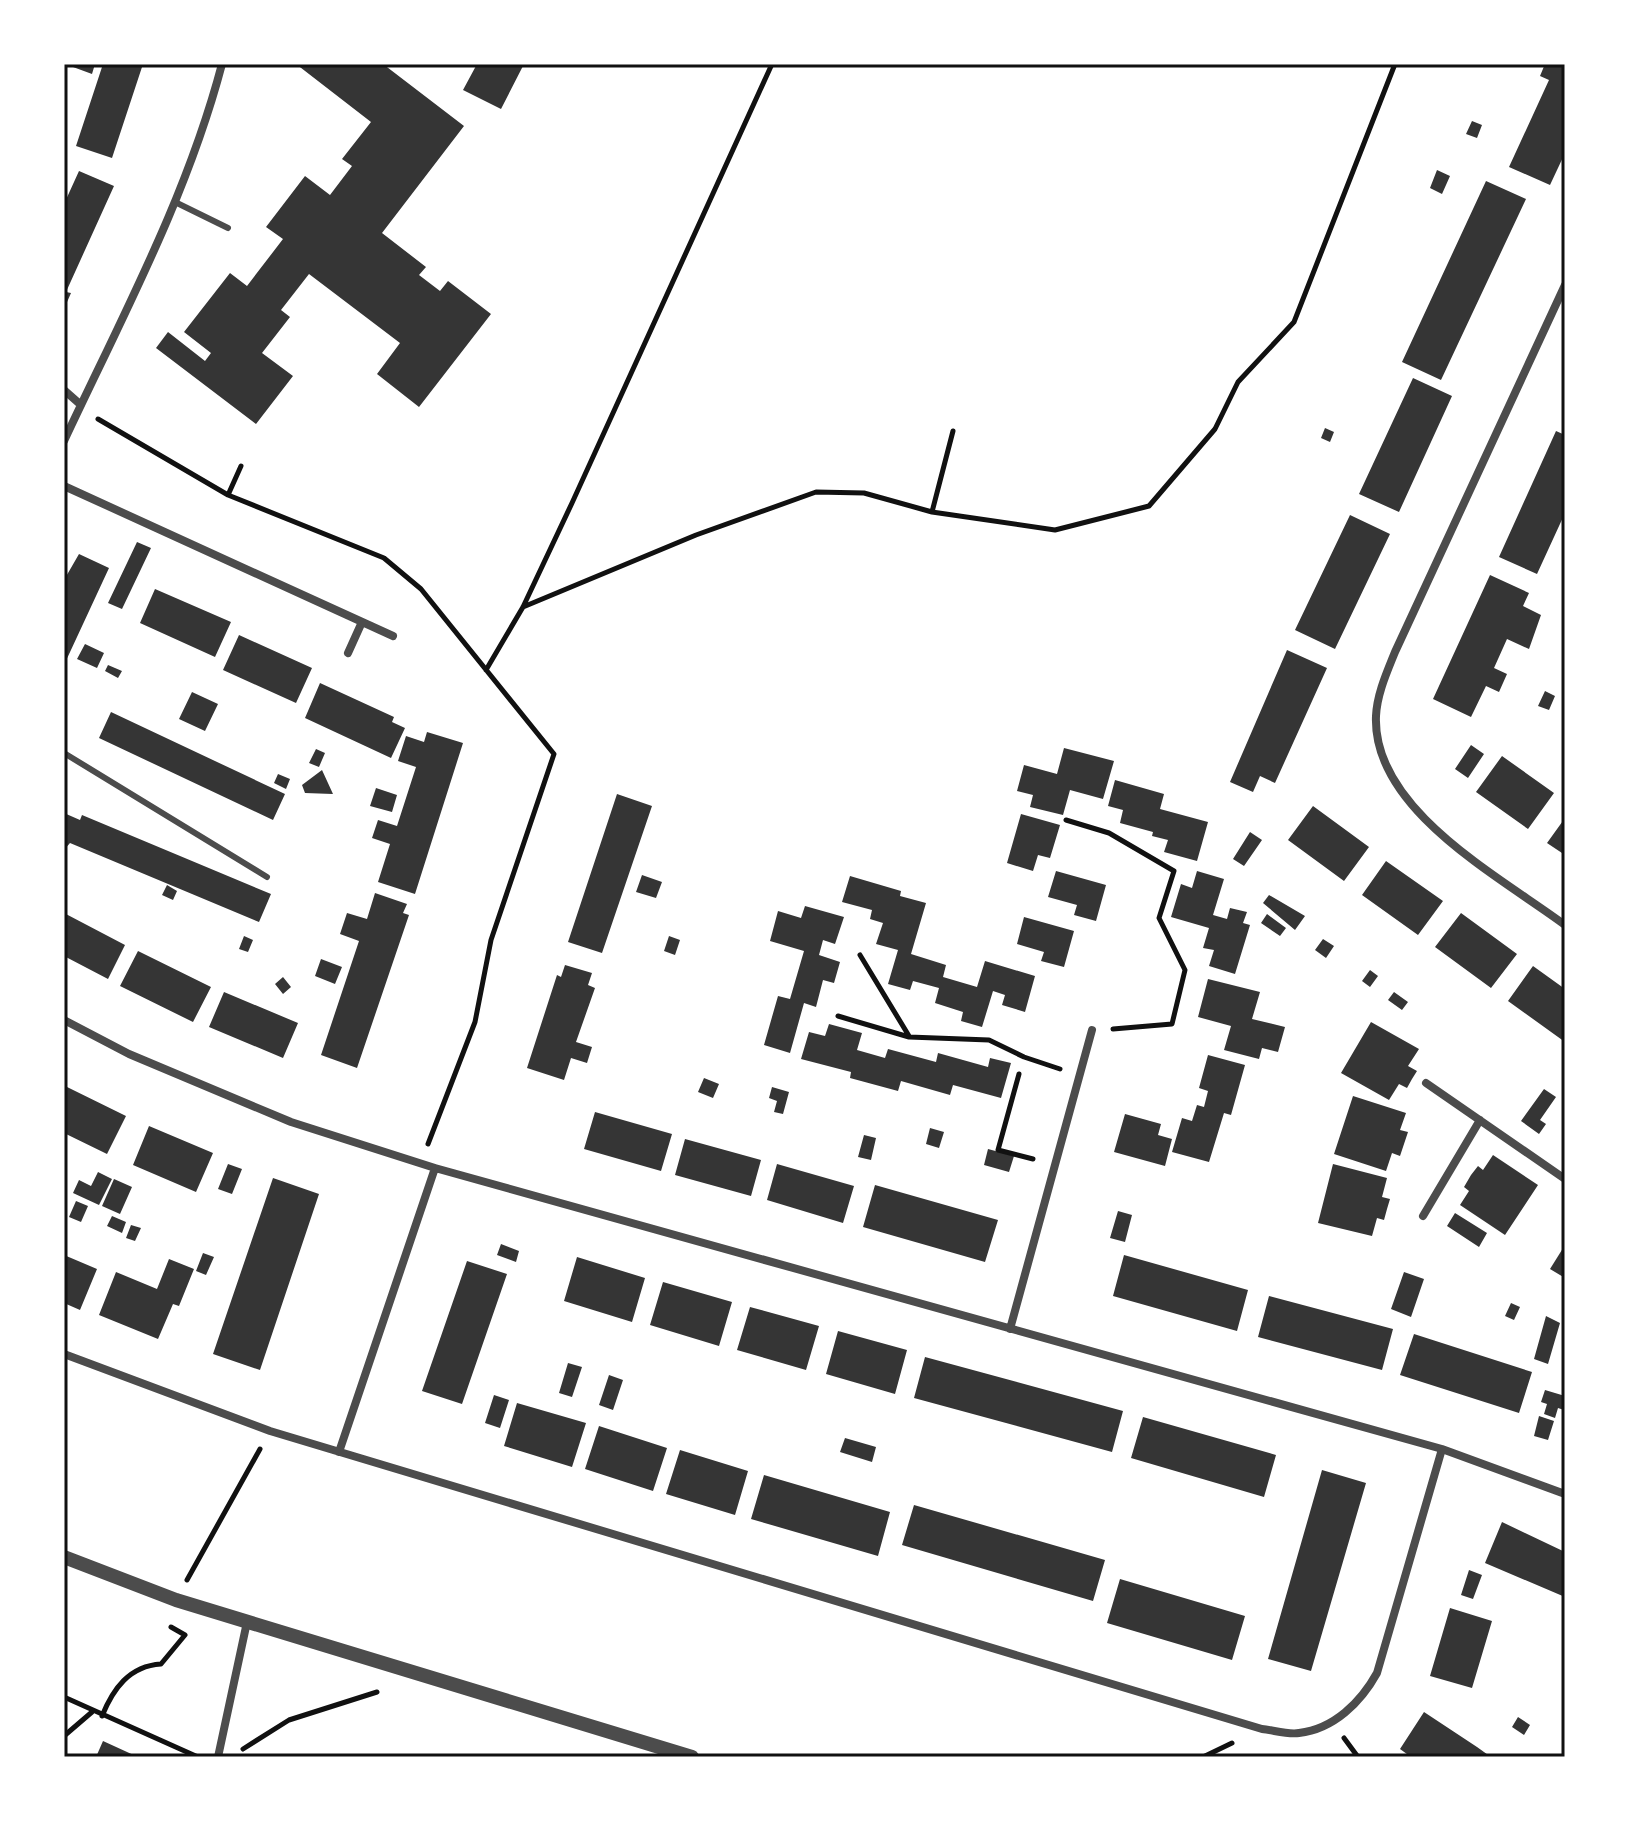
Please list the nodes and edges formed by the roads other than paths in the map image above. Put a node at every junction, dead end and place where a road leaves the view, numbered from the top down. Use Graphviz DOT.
graph roads {
  1 [pos="222,64"];
  2 [pos="177,203"];
  3 [pos="228,228"];
  4 [pos="1565,285"];
  5 [pos="64,390"];
  6 [pos="81,405"];
  7 [pos="64,441"];
  8 [pos="64,486"];
  9 [pos="362,622"];
  10 [pos="393,636"];
  11 [pos="348,653"];
  12 [pos="64,753"];
  13 [pos="267,877"];
  14 [pos="1565,925"];
  15 [pos="64,1020"];
  16 [pos="1092,1030"];
  17 [pos="1426,1083"];
  18 [pos="1480,1120"];
  19 [pos="435,1168"];
  20 [pos="1565,1179"];
  21 [pos="1423,1216"];
  22 [pos="1010,1329"];
  23 [pos="64,1354"];
  24 [pos="1442,1449"];
  25 [pos="339,1452"];
  26 [pos="1565,1494"];
  27 [pos="64,1557"];
  28 [pos="247,1622"];
  29 [pos="218,1757"];
  30 [pos="692,1757"];
  1 -- 2 [label="street"];
  2 -- 3 [label="lane"];
  2 -- 6 [label="street"];
  4 -- 14 [label="street"];
  5 -- 6 [label="street"];
  6 -- 7 [label="street"];
  8 -- 9 [label="street"];
  9 -- 10 [label="street"];
  9 -- 11 [label="street"];
  12 -- 13 [label="lane"];
  15 -- 19 [label="street"];
  16 -- 22 [label="street"];
  17 -- 18 [label="street"];
  18 -- 20 [label="street"];
  18 -- 21 [label="street"];
  19 -- 22 [label="street"];
  19 -- 25 [label="street"];
  22 -- 24 [label="street"];
  23 -- 25 [label="street"];
  24 -- 25 [label="street"];
  24 -- 26 [label="street"];
  27 -- 28 [label="street"];
  28 -- 29 [label="street"];
  28 -- 30 [label="street"];
}
